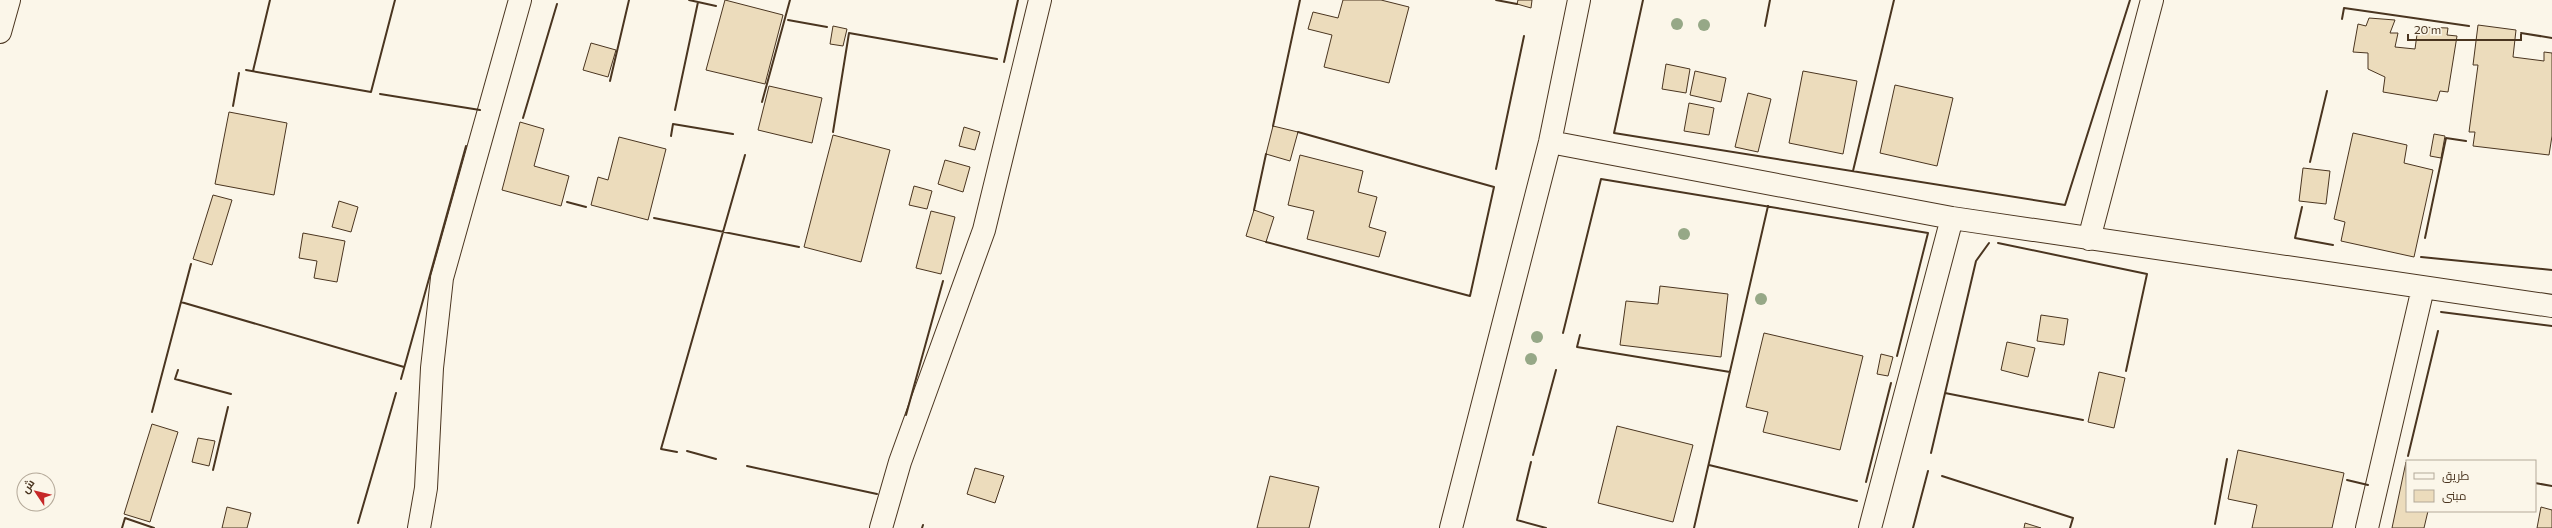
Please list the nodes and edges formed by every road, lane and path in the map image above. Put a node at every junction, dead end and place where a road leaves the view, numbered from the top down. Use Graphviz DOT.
graph roads {
  1 [pos="9,0"];
  2 [pos="520,0"];
  3 [pos="1040,0"];
  4 [pos="1579,0"];
  5 [pos="2152,0"];
  6 [pos="0,32"];
  7 [pos="1550,142"];
  8 [pos="1952,218"];
  9 [pos="2089,239"];
  10 [pos="2423,288"];
  11 [pos="2552,306"];
  12 [pos="419,528"];
  13 [pos="881,528"];
  14 [pos="1451,528"];
  15 [pos="1870,528"];
  16 [pos="2367,528"];
  1 -- 6 [label="street"];
  2 -- 12 [label="street"];
  3 -- 13 [label="street"];
  4 -- 7 [label="street"];
  5 -- 9 [label="street"];
  7 -- 8 [label="street"];
  7 -- 14 [label="street"];
  8 -- 9 [label="street"];
  8 -- 15 [label="street"];
  9 -- 10 [label="street"];
  10 -- 11 [label="street"];
  10 -- 16 [label="street"];
}
